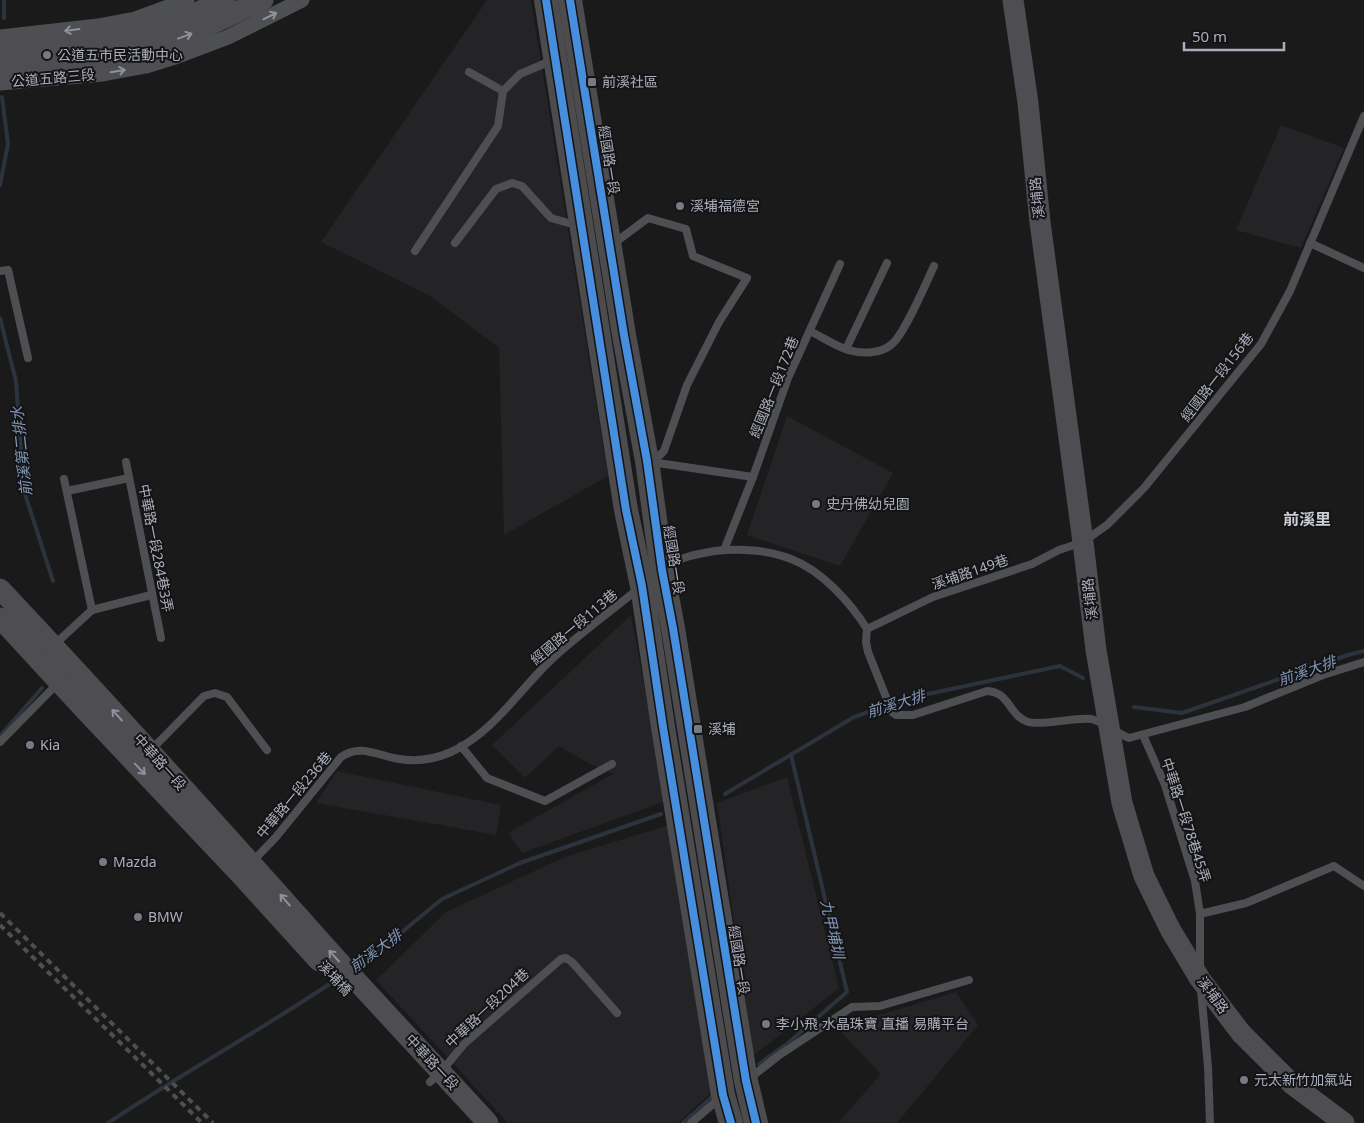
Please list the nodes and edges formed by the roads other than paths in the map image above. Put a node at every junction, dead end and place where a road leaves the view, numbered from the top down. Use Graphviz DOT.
graph roads {
  1 [pos="187,0"];
  2 [pos="225,0"];
  3 [pos="263,0"];
  4 [pos="302,0"];
  5 [pos="546,0"];
  6 [pos="570,0"];
  7 [pos="1013,0"];
  8 [pos="0,37"];
  9 [pos="0,52"];
  10 [pos="555,59"];
  11 [pos="0,68"];
  12 [pos="469,72"];
  13 [pos="0,83"];
  14 [pos="503,91"];
  15 [pos="1364,116"];
  16 [pos="580,227"];
  17 [pos="455,243"];
  18 [pos="1310,243"];
  19 [pos="597,250"];
  20 [pos="415,251"];
  21 [pos="886,263"];
  22 [pos="840,264"];
  23 [pos="934,266"];
  24 [pos="1364,268"];
  25 [pos="4,270"];
  26 [pos="810,331"];
  27 [pos="846,349"];
  28 [pos="28,358"];
  29 [pos="647,461"];
  30 [pos="126,462"];
  31 [pos="753,477"];
  32 [pos="129,478"];
  33 [pos="64,479"];
  34 [pos="67,491"];
  35 [pos="1083,542"];
  36 [pos="724,550"];
  37 [pos="652,578"];
  38 [pos="0,589"];
  39 [pos="152,594"];
  40 [pos="92,610"];
  41 [pos="0,618"];
  42 [pos="866,629"];
  43 [pos="161,638"];
  44 [pos="46,653"];
  45 [pos="1364,662"];
  46 [pos="66,675"];
  47 [pos="1109,728"];
  48 [pos="1143,735"];
  49 [pos="0,742"];
  50 [pos="461,746"];
  51 [pos="266,750"];
  52 [pos="150,751"];
  53 [pos="612,764"];
  54 [pos="246,868"];
  55 [pos="1364,886"];
  56 [pos="1200,914"];
  57 [pos="311,942"];
  58 [pos="1200,979"];
  59 [pos="970,980"];
  60 [pos="370,1005"];
  61 [pos="617,1013"];
  62 [pos="435,1077"];
  63 [pos="735,1088"];
  64 [pos="468,1123"];
  65 [pos="488,1123"];
  66 [pos="691,1123"];
  67 [pos="731,1123"];
  68 [pos="756,1123"];
  69 [pos="1210,1123"];
  70 [pos="1344,1123"];
  1 -- 8 [label="street, one-way"];
  2 -- 9 [label="street"];
  11 -- 3 [label="street, 公道五路三段, one-way"];
  13 -- 4 [label="street, 公道五路三段, one-way"];
  5 -- 10 [label="main road, 經國路一段"];
  6 -- 19 [label="main road, 經國路一段"];
  7 -- 35 [label="street, 溪埔路"];
  10 -- 14 [label="lane"];
  10 -- 16 [label="main road, 經國路一段"];
  12 -- 14 [label="lane"];
  14 -- 20 [label="lane"];
  15 -- 18 [label="lane, 經國路一段156巷"];
  16 -- 17 [label="lane"];
  16 -- 19 [label="main road, 經國路一段"];
  18 -- 24 [label="lane"];
  18 -- 35 [label="lane, 經國路一段156巷"];
  19 -- 29 [label="main road, 經國路一段"];
  19 -- 29 [label="lane"];
  19 -- 37 [label="main road, 經國路一段"];
  21 -- 27 [label="lane"];
  22 -- 26 [label="lane"];
  23 -- 27 [label="lane, 經國路一段172巷"];
  25 -- 28 [label="lane"];
  26 -- 27 [label="lane, 經國路一段172巷"];
  26 -- 31 [label="lane, 經國路一段172巷"];
  29 -- 31 [label="lane"];
  29 -- 37 [label="main road, 經國路一段"];
  30 -- 32 [label="lane, 中華路一段284巷3弄"];
  31 -- 36 [label="lane, 經國路一段172巷"];
  32 -- 34 [label="lane"];
  32 -- 39 [label="lane, 中華路一段284巷3弄"];
  33 -- 34 [label="lane"];
  34 -- 40 [label="lane"];
  35 -- 42 [label="lane, 溪埔路149巷"];
  35 -- 47 [label="street, 溪埔路"];
  36 -- 37 [label="lane"];
  36 -- 42 [label="lane"];
  37 -- 50 [label="lane, 經國路一段113巷"];
  37 -- 63 [label="main road, 經國路一段"];
  38 -- 44 [label="street, 中華路一段"];
  39 -- 40 [label="lane"];
  39 -- 43 [label="lane, 中華路一段284巷3弄"];
  40 -- 44 [label="lane"];
  41 -- 44 [label="street, 中華路一段"];
  42 -- 47 [label="lane"];
  44 -- 46 [label="street, 中華路一段"];
  45 -- 48 [label="lane"];
  46 -- 49 [label="lane"];
  52 -- 46 [label="street, 中華路一段, one-way"];
  46 -- 54 [label="street, 中華路一段, one-way"];
  47 -- 48 [label="lane"];
  47 -- 58 [label="street, 溪埔路"];
  48 -- 56 [label="lane, 中華路一段78巷45弄"];
  50 -- 53 [label="lane"];
  50 -- 54 [label="lane, 中華路一段236巷"];
  51 -- 52 [label="lane"];
  52 -- 54 [label="street, 中華路一段"];
  54 -- 57 [label="street, 中華路一段"];
  55 -- 56 [label="lane"];
  56 -- 58 [label="lane, 中華路一段78巷45弄"];
  57 -- 60 [label="street, 溪埔橋"];
  58 -- 69 [label="lane, 中華路一段78巷45弄"];
  58 -- 70 [label="street, 溪埔路"];
  59 -- 63 [label="lane"];
  60 -- 62 [label="street, 中華路一段"];
  61 -- 62 [label="lane, 中華路一段204巷"];
  62 -- 64 [label="street, 中華路一段"];
  62 -- 65 [label="street, 中華路一段"];
  63 -- 66 [label="lane"];
  63 -- 67 [label="main road, 經國路一段"];
  63 -- 68 [label="main road, 經國路一段"];
}
